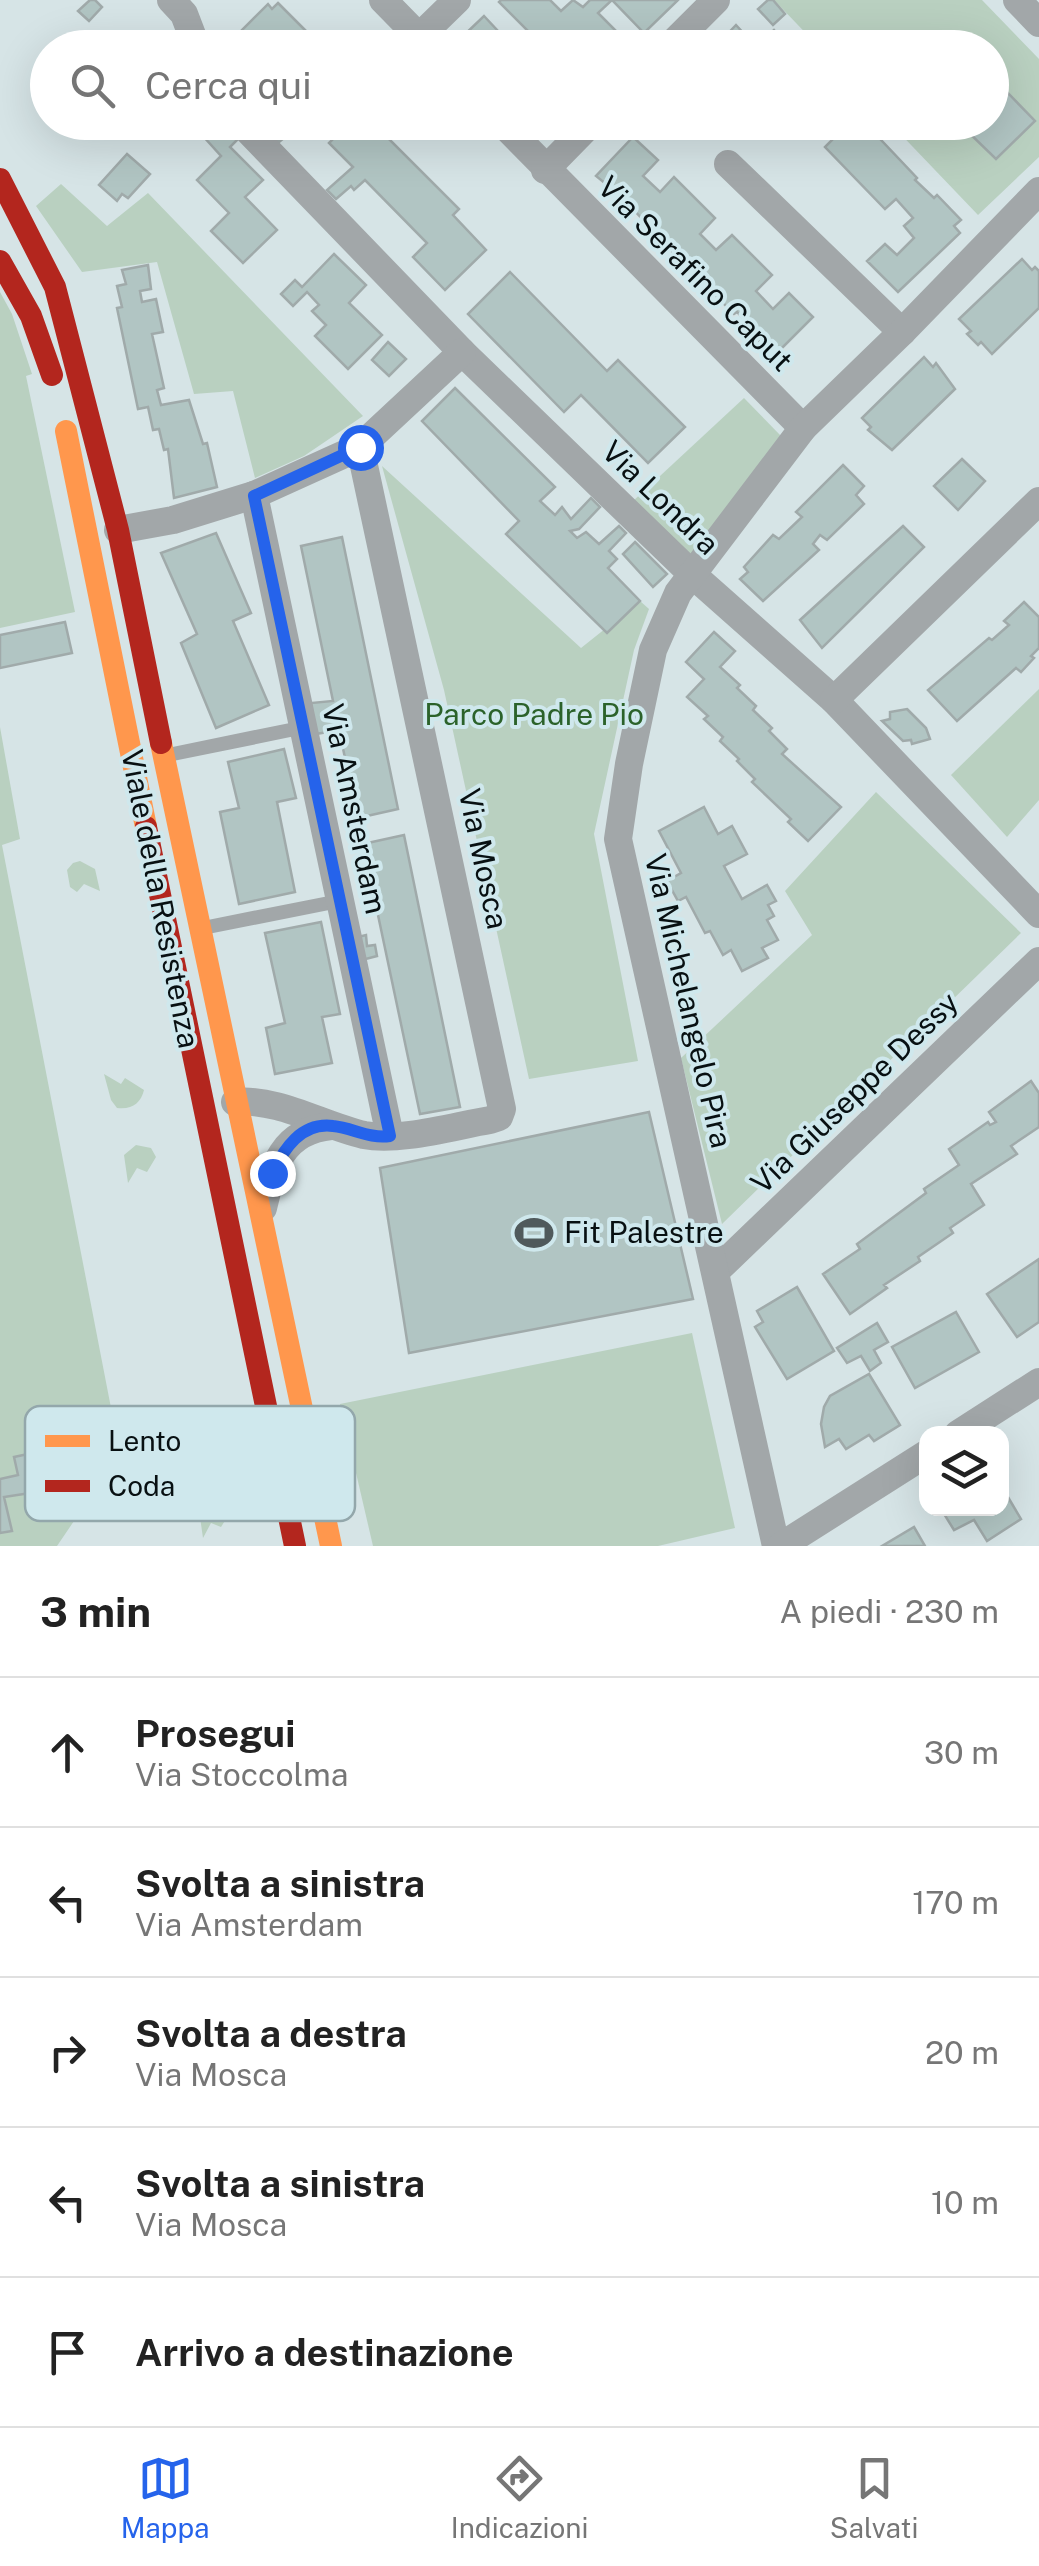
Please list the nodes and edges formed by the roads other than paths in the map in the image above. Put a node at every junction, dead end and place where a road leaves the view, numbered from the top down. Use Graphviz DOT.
graph roads {
  1 [pos="171,0"];
  2 [pos="384,0"];
  3 [pos="457,0"];
  4 [pos="716,0"];
  5 [pos="1016,0"];
  6 [pos="1039,23"];
  7 [pos="190,30"];
  8 [pos="413,30"];
  9 [pos="434,30"];
  10 [pos="686,30"];
  11 [pos="257,140"];
  12 [pos="518,140"];
  13 [pos="574,140"];
  14 [pos="728,164"];
  15 [pos="545,170"];
  16 [pos="0,179"];
  17 [pos="1039,191"];
  18 [pos="0,261"];
  19 [pos="902,332"];
  20 [pos="462,352"];
  21 [pos="802,428"];
  22 [pos="360,447"];
  23 [pos="254,496"];
  24 [pos="1039,500"];
  25 [pos="118,530"];
  26 [pos="694,576"];
  27 [pos="834,700"];
  28 [pos="295,729"];
  29 [pos="164,756"];
  30 [pos="334,902"];
  31 [pos="1039,914"];
  32 [pos="199,929"];
  33 [pos="1039,961"];
  34 [pos="235,1105"];
  35 [pos="332,1126"];
  36 [pos="390,1136"];
  37 [pos="260,1218"];
  38 [pos="716,1271"];
  39 [pos="1039,1382"];
  40 [pos="266,1406"];
  41 [pos="301,1406"];
  42 [pos="970,1426"];
  43 [pos="919,1458"];
  44 [pos="290,1521"];
  45 [pos="326,1521"];
  46 [pos="295,1546"];
  47 [pos="331,1546"];
  48 [pos="778,1546"];
  1 -- 7 [label="street"];
  2 -- 8 [label="street"];
  3 -- 9 [label="street"];
  4 -- 10 [label="street"];
  5 -- 6 [label="street"];
  11 -- 20 [label="street, Via Londra"];
  12 -- 15 [label="street, Via Serafino Caput"];
  13 -- 15 [label="street"];
  14 -- 19 [label="street"];
  15 -- 21 [label="street, Via Serafino Caput"];
  16 -- 25 [label="street, Viale della Resistenza"];
  17 -- 19 [label="street, Via Michelangelo Pira"];
  18 -- 40 [label="street, Viale della Resistenza"];
  19 -- 21 [label="street, Via Michelangelo Pira"];
  20 -- 22 [label="street"];
  20 -- 26 [label="street, Via Londra"];
  21 -- 26 [label="street, Via Michelangelo Pira"];
  22 -- 23 [label="street"];
  22 -- 36 [label="street, Via Mosca"];
  23 -- 25 [label="street"];
  23 -- 36 [label="street, Via Amsterdam"];
  24 -- 27 [label="street"];
  25 -- 29 [label="street, Viale della Resistenza"];
  26 -- 27 [label="street, Via Londra"];
  26 -- 38 [label="street, Via Michelangelo Pira"];
  27 -- 31 [label="street, Via Londra"];
  28 -- 29 [label="lane"];
  29 -- 32 [label="street, Viale della Resistenza"];
  30 -- 32 [label="lane"];
  32 -- 34 [label="street, Viale della Resistenza"];
  33 -- 38 [label="street, Via Giuseppe Dessy"];
  34 -- 35 [label="street, Via Mosca"];
  34 -- 37 [label="street, Viale della Resistenza"];
  35 -- 36 [label="street, Via Mosca"];
  35 -- 37 [label="street"];
  37 -- 41 [label="street, Viale della Resistenza"];
  38 -- 48 [label="street, Via Michelangelo Pira"];
  39 -- 42 [label="street"];
  43 -- 48 [label="street"];
  44 -- 46 [label="street, Viale della Resistenza"];
  45 -- 47 [label="street, Viale della Resistenza"];
}
